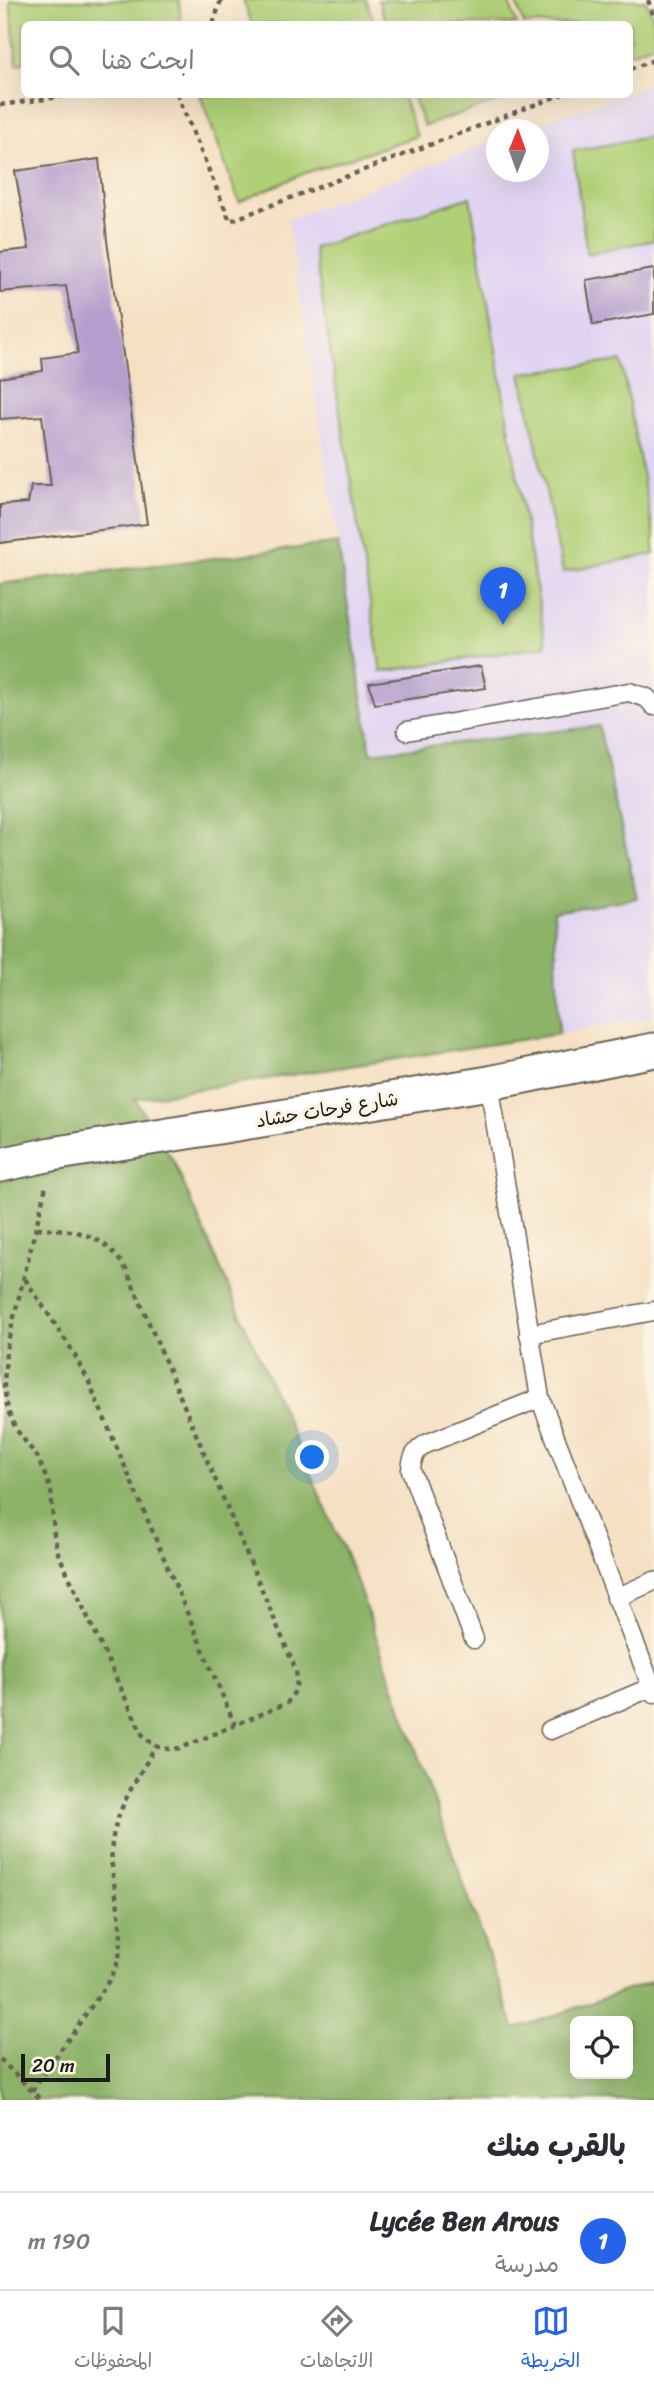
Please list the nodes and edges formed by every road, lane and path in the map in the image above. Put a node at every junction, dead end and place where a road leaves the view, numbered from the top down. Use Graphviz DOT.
graph roads {
  1 [pos="221,0"];
  2 [pos="648,0"];
  3 [pos="654,17"];
  4 [pos="214,21"];
  5 [pos="654,60"];
  6 [pos="633,68"];
  7 [pos="51,98"];
  8 [pos="179,98"];
  9 [pos="553,98"];
  10 [pos="0,105"];
  11 [pos="654,706"];
  12 [pos="407,732"];
  13 [pos="654,1050"];
  14 [pos="489,1083"];
  15 [pos="52,1154"];
  16 [pos="0,1165"];
  17 [pos="37,1228"];
  18 [pos="24,1278"];
  19 [pos="654,1311"];
  20 [pos="529,1334"];
  21 [pos="540,1398"];
  22 [pos="654,1581"];
  23 [pos="616,1598"];
  24 [pos="474,1639"];
  25 [pos="653,1690"];
  26 [pos="235,1725"];
  27 [pos="550,1730"];
  28 [pos="156,1746"];
  29 [pos="0,2059"];
  30 [pos="32,2091"];
  31 [pos="41,2100"];
  1 -- 4 [label="path"];
  2 -- 3 [label="path"];
  5 -- 6 [label="path"];
  7 -- 10 [label="path"];
  8 -- 9 [label="path"];
  11 -- 12 [label="lane"];
  13 -- 14 [label="street, شارع فرحات حشاد"];
  14 -- 15 [label="street, شارع فرحات حشاد"];
  14 -- 20 [label="lane"];
  15 -- 16 [label="street, شارع فرحات حشاد"];
  15 -- 17 [label="path"];
  17 -- 18 [label="path"];
  17 -- 26 [label="path"];
  18 -- 26 [label="path"];
  18 -- 28 [label="path"];
  19 -- 20 [label="lane"];
  20 -- 21 [label="lane"];
  21 -- 23 [label="lane"];
  21 -- 24 [label="lane"];
  22 -- 23 [label="lane"];
  23 -- 25 [label="lane"];
  25 -- 27 [label="lane"];
  26 -- 28 [label="path"];
  28 -- 30 [label="path"];
  29 -- 30 [label="path"];
  30 -- 31 [label="path"];
}
